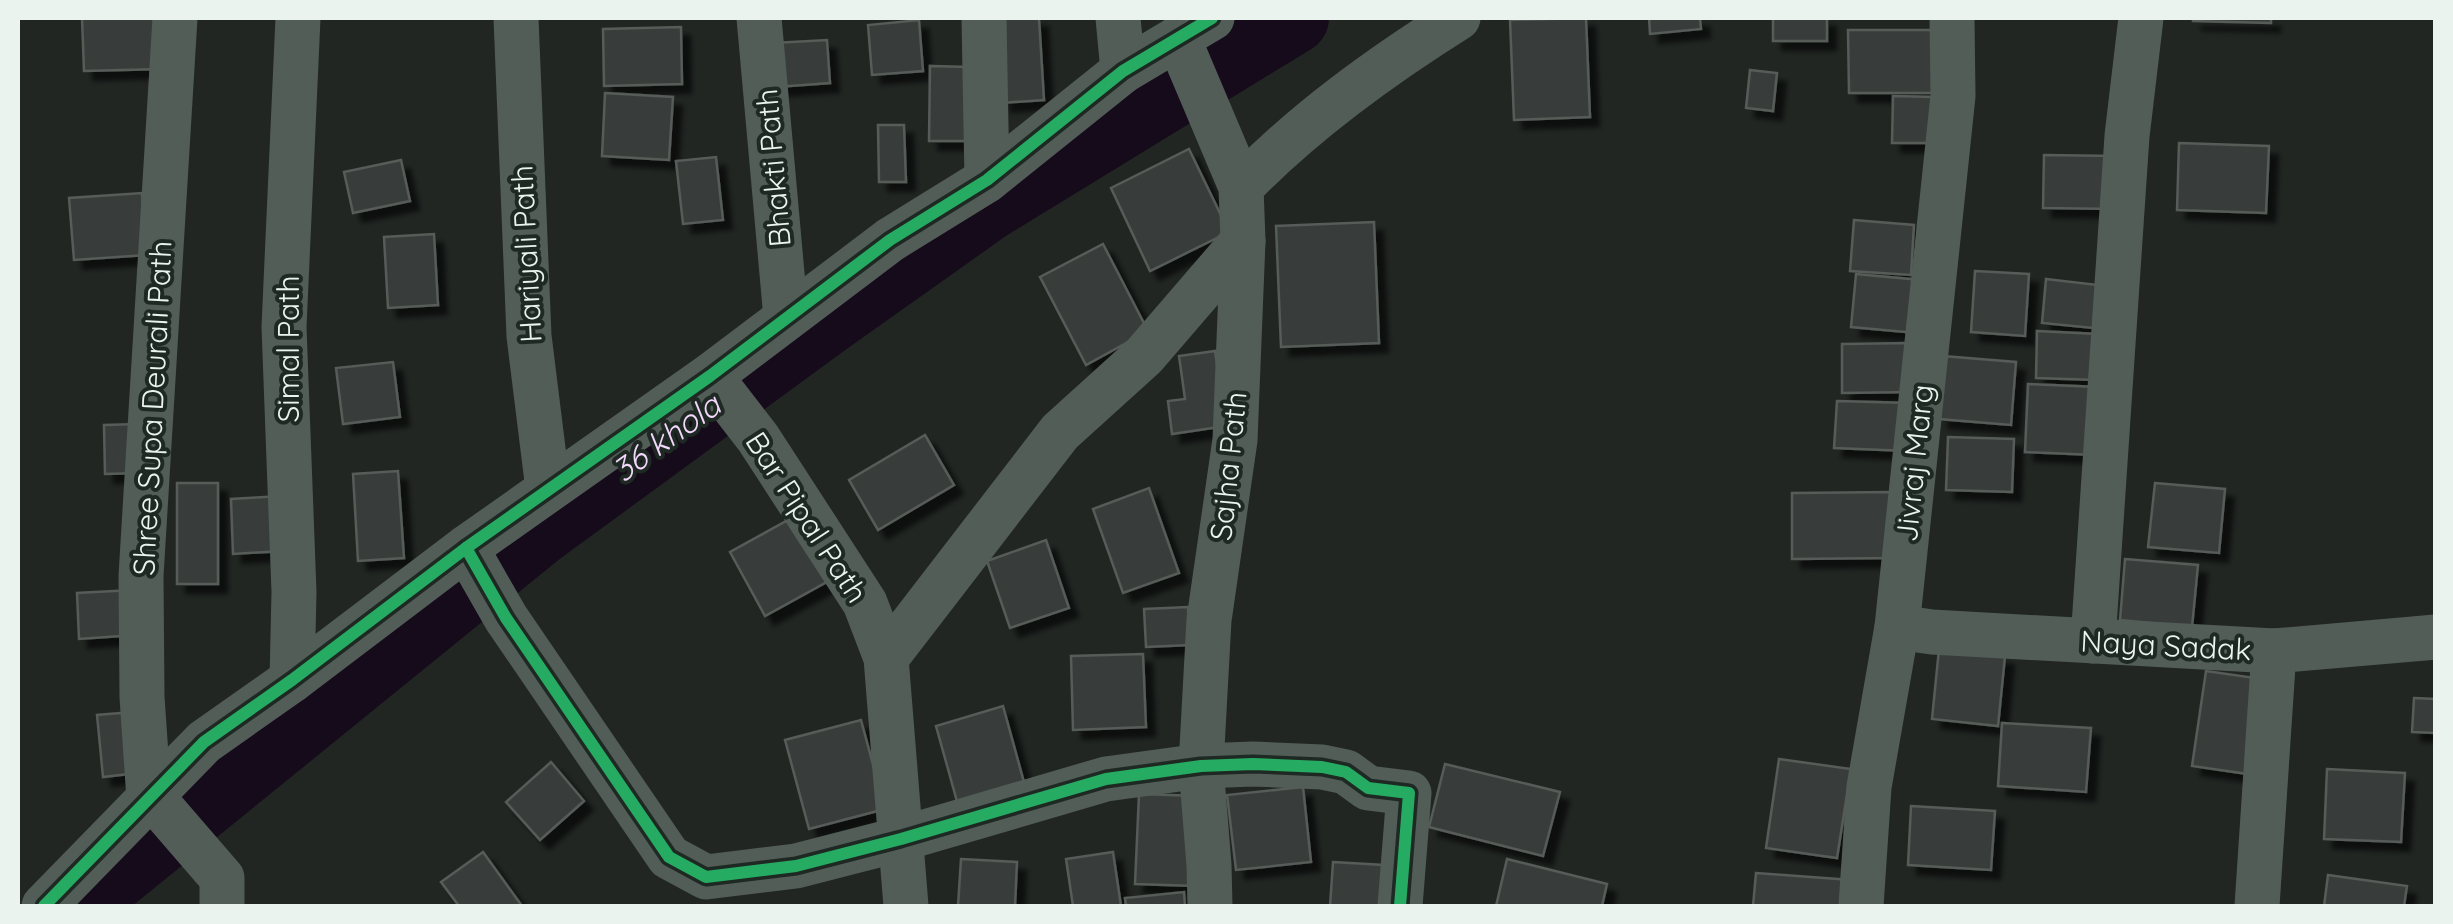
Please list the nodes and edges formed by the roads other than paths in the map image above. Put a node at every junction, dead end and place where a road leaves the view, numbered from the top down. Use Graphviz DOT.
graph roads {
  1 [pos="176,18"];
  2 [pos="298,18"];
  3 [pos="516,18"];
  4 [pos="759,18"];
  5 [pos="984,18"];
  6 [pos="1118,18"];
  7 [pos="1458,18"];
  8 [pos="1952,18"];
  9 [pos="2141,18"];
  10 [pos="1193,38"];
  11 [pos="1123,72"];
  12 [pos="987,180"];
  13 [pos="1241,187"];
  14 [pos="1242,241"];
  15 [pos="786,318"];
  16 [pos="715,382"];
  17 [pos="548,489"];
  18 [pos="472,558"];
  19 [pos="1897,628"];
  20 [pos="2436,637"];
  21 [pos="2093,641"];
  22 [pos="2274,651"];
  23 [pos="886,658"];
  24 [pos="292,680"];
  25 [pos="1201,766"];
  26 [pos="157,806"];
  27 [pos="900,839"];
  28 [pos="212,888"];
  29 [pos="44,906"];
  30 [pos="906,906"];
  31 [pos="1210,906"];
  32 [pos="1400,906"];
  33 [pos="1861,906"];
  34 [pos="2257,906"];
  1 -- 26 [label="street, Shree Supa Deurali Path"];
  2 -- 24 [label="street, Simal Path"];
  3 -- 17 [label="street, Hariyali Path"];
  4 -- 15 [label="street, Bhakti Path"];
  5 -- 12 [label="street"];
  6 -- 11 [label="street"];
  7 -- 13 [label="street"];
  8 -- 19 [label="street, Jivraj Marg"];
  9 -- 21 [label="street"];
  10 -- 11 [label="street"];
  10 -- 13 [label="street, Sajha Path"];
  11 -- 12 [label="street"];
  12 -- 15 [label="street"];
  13 -- 14 [label="street, Sajha Path"];
  14 -- 23 [label="street"];
  14 -- 25 [label="street, Sajha Path"];
  15 -- 16 [label="street"];
  16 -- 17 [label="street"];
  16 -- 23 [label="street, Bar Pipal Path"];
  17 -- 18 [label="street"];
  18 -- 24 [label="street"];
  18 -- 27 [label="street"];
  19 -- 21 [label="street, Naya Sadak"];
  19 -- 33 [label="street, Jivraj Marg"];
  20 -- 22 [label="street, Naya Sadak"];
  21 -- 22 [label="street, Naya Sadak"];
  22 -- 34 [label="street"];
  23 -- 27 [label="street, Bar Pipal Path"];
  24 -- 26 [label="street"];
  25 -- 27 [label="street"];
  25 -- 31 [label="street, Sajha Path"];
  25 -- 32 [label="street"];
  26 -- 28 [label="street"];
  26 -- 29 [label="street"];
  27 -- 30 [label="street, Bar Pipal Path"];
}
